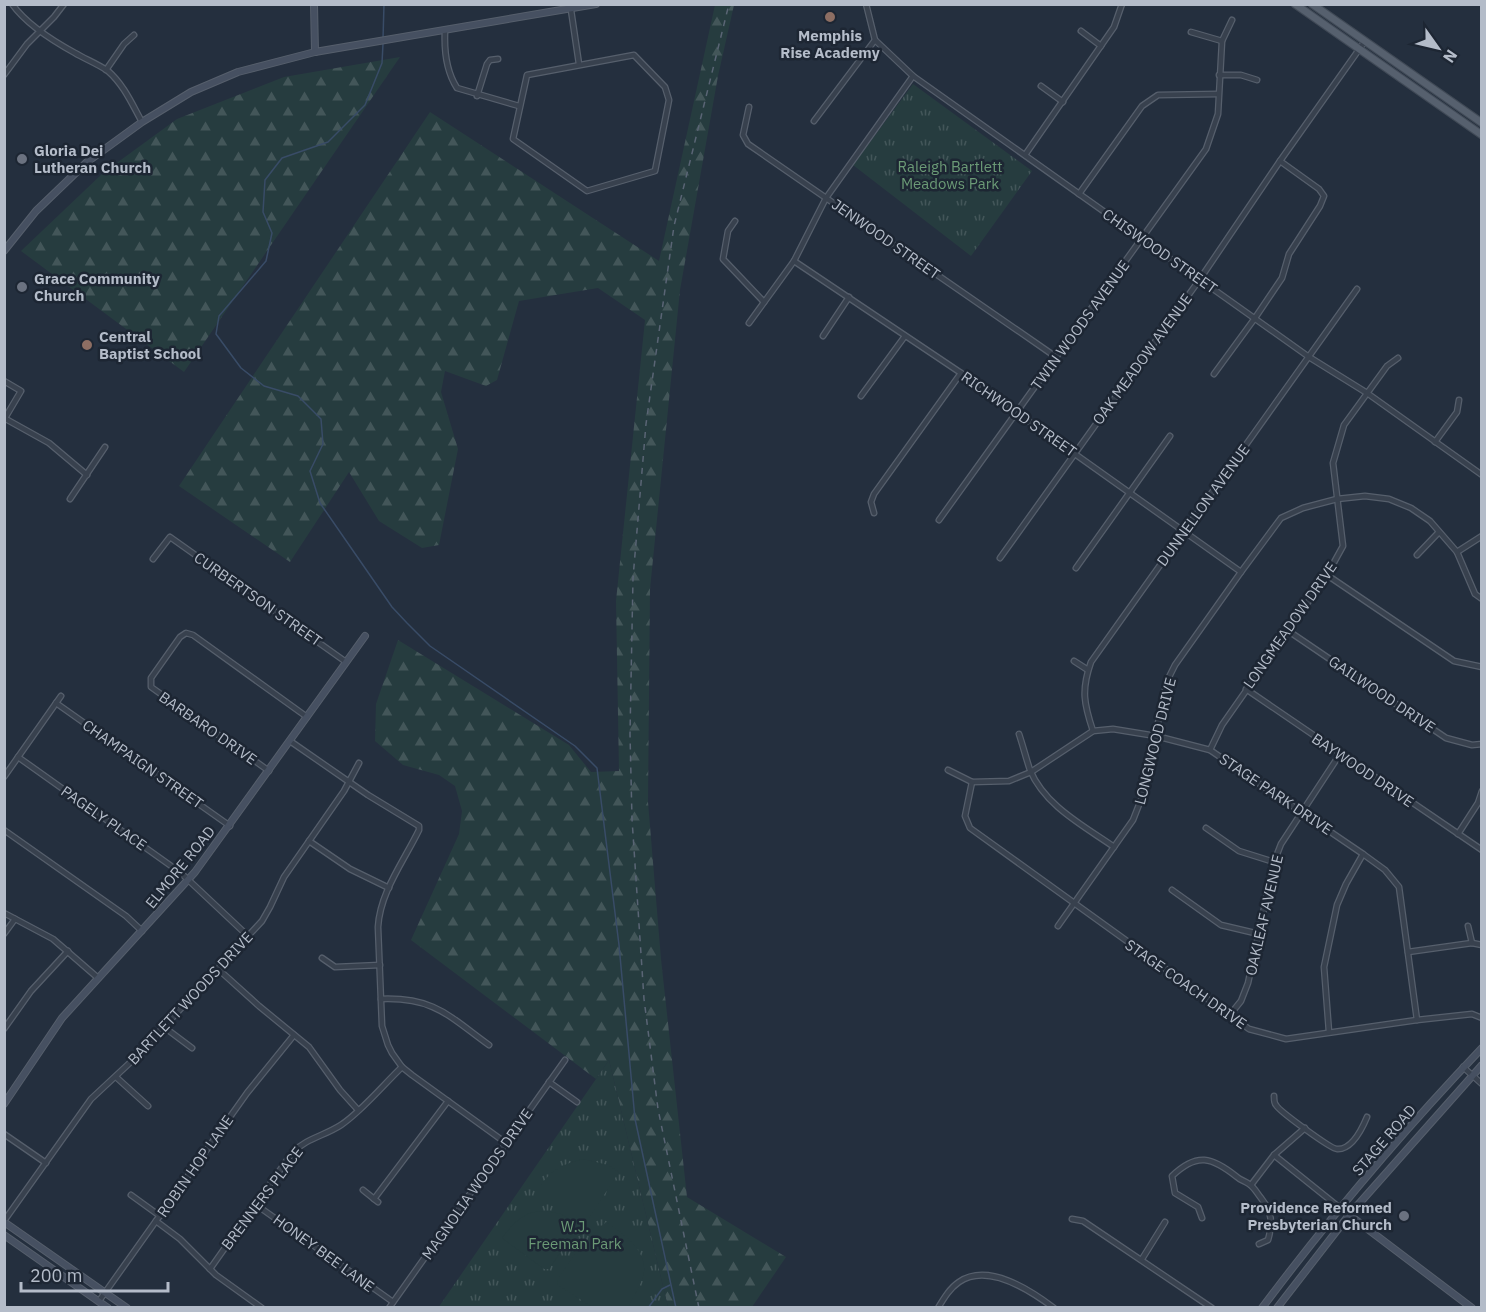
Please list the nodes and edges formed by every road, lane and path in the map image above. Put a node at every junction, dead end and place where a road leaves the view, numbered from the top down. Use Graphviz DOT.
graph roads {
  1 [pos="12,4"];
  2 [pos="64,4"];
  3 [pos="314,4"];
  4 [pos="596,4"];
  5 [pos="866,4"];
  6 [pos="1122,4"];
  7 [pos="1295,4"];
  8 [pos="1312,4"];
  9 [pos="571,10"];
  10 [pos="1232,20"];
  11 [pos="40,30"];
  12 [pos="445,31"];
  13 [pos="1081,32"];
  14 [pos="1191,32"];
  15 [pos="134,34"];
  16 [pos="876,40"];
  17 [pos="1222,41"];
  18 [pos="1365,41"];
  19 [pos="1101,46"];
  20 [pos="1359,49"];
  21 [pos="315,52"];
  22 [pos="498,59"];
  23 [pos="579,64"];
  24 [pos="106,70"];
  25 [pos="4,75"];
  26 [pos="1219,75"];
  27 [pos="913,76"];
  28 [pos="1257,80"];
  29 [pos="1041,86"];
  30 [pos="1218,94"];
  31 [pos="477,96"];
  32 [pos="1063,102"];
  33 [pos="519,106"];
  34 [pos="749,107"];
  35 [pos="814,121"];
  36 [pos="142,122"];
  37 [pos="1482,123"];
  38 [pos="1482,135"];
  39 [pos="1025,155"];
  40 [pos="1280,160"];
  41 [pos="1079,194"];
  42 [pos="826,198"];
  43 [pos="735,221"];
  44 [pos="1143,238"];
  45 [pos="4,251"];
  46 [pos="794,261"];
  47 [pos="1200,279"];
  48 [pos="1357,289"];
  49 [pos="849,297"];
  50 [pos="764,302"];
  51 [pos="1255,318"];
  52 [pos="749,322"];
  53 [pos="823,336"];
  54 [pos="905,336"];
  55 [pos="1056,357"];
  56 [pos="1309,357"];
  57 [pos="1398,358"];
  58 [pos="961,373"];
  59 [pos="1214,374"];
  60 [pos="4,381"];
  61 [pos="1367,393"];
  62 [pos="861,396"];
  63 [pos="1459,400"];
  64 [pos="1017,412"];
  65 [pos="5,418"];
  66 [pos="1170,436"];
  67 [pos="1435,442"];
  68 [pos="105,447"];
  69 [pos="1074,453"];
  70 [pos="87,475"];
  71 [pos="1482,475"];
  72 [pos="1129,494"];
  73 [pos="70,499"];
  74 [pos="1338,499"];
  75 [pos="874,513"];
  76 [pos="939,520"];
  77 [pos="1184,532"];
  78 [pos="1438,533"];
  79 [pos="1482,536"];
  80 [pos="1457,552"];
  81 [pos="1417,555"];
  82 [pos="1000,558"];
  83 [pos="153,559"];
  84 [pos="1076,568"];
  85 [pos="1240,572"];
  86 [pos="1327,575"];
  87 [pos="1482,599"];
  88 [pos="1287,630"];
  89 [pos="365,636"];
  90 [pos="1074,661"];
  91 [pos="346,662"];
  92 [pos="1482,667"];
  93 [pos="1088,670"];
  94 [pos="1246,689"];
  95 [pos="61,696"];
  96 [pos="56,702"];
  97 [pos="307,717"];
  98 [pos="1093,732"];
  99 [pos="1019,734"];
  100 [pos="1156,736"];
  101 [pos="290,741"];
  102 [pos="1482,744"];
  103 [pos="1210,750"];
  104 [pos="1340,754"];
  105 [pos="18,757"];
  106 [pos="359,763"];
  107 [pos="948,770"];
  108 [pos="269,771"];
  109 [pos="1031,772"];
  110 [pos="4,777"];
  111 [pos="349,781"];
  112 [pos="972,782"];
  113 [pos="1482,791"];
  114 [pos="1300,811"];
  115 [pos="230,825"];
  116 [pos="1206,828"];
  117 [pos="4,830"];
  118 [pos="1458,834"];
  119 [pos="309,841"];
  120 [pos="1114,848"];
  121 [pos="1482,850"];
  122 [pos="1363,854"];
  123 [pos="1274,862"];
  124 [pos="189,880"];
  125 [pos="389,888"];
  126 [pos="1172,890"];
  127 [pos="1073,904"];
  128 [pos="4,913"];
  129 [pos="15,919"];
  130 [pos="1058,926"];
  131 [pos="1468,926"];
  132 [pos="142,931"];
  133 [pos="1259,933"];
  134 [pos="4,934"];
  135 [pos="248,936"];
  136 [pos="1472,943"];
  137 [pos="1482,945"];
  138 [pos="68,951"];
  139 [pos="1408,952"];
  140 [pos="322,958"];
  141 [pos="380,965"];
  142 [pos="218,969"];
  143 [pos="98,978"];
  144 [pos="381,999"];
  145 [pos="1229,1016"];
  146 [pos="1482,1018"];
  147 [pos="1416,1020"];
  148 [pos="164,1026"];
  149 [pos="4,1029"];
  150 [pos="1329,1032"];
  151 [pos="294,1035"];
  152 [pos="489,1045"];
  153 [pos="192,1048"];
  154 [pos="1482,1048"];
  155 [pos="565,1060"];
  156 [pos="1482,1065"];
  157 [pos="402,1067"];
  158 [pos="1463,1067"];
  159 [pos="1472,1075"];
  160 [pos="116,1077"];
  161 [pos="549,1083"];
  162 [pos="1482,1084"];
  163 [pos="1274,1096"];
  164 [pos="448,1101"];
  165 [pos="577,1102"];
  166 [pos="4,1104"];
  167 [pos="148,1106"];
  168 [pos="358,1110"];
  169 [pos="1367,1117"];
  170 [pos="1305,1128"];
  171 [pos="4,1134"];
  172 [pos="506,1143"];
  173 [pos="1274,1155"];
  174 [pos="46,1163"];
  175 [pos="1251,1185"];
  176 [pos="363,1190"];
  177 [pos="131,1195"];
  178 [pos="255,1204"];
  179 [pos="1341,1208"];
  180 [pos="1349,1215"];
  181 [pos="160,1216"];
  182 [pos="1203,1218"];
  183 [pos="1072,1220"];
  184 [pos="156,1221"];
  185 [pos="4,1222"];
  186 [pos="1165,1222"];
  187 [pos="4,1235"];
  188 [pos="1258,1244"];
  189 [pos="1142,1259"];
  190 [pos="210,1269"];
  191 [pos="105,1292"];
  192 [pos="99,1301"];
  193 [pos="393,1302"];
  194 [pos="1051,1307"];
  195 [pos="108,1308"];
  196 [pos="127,1308"];
  197 [pos="262,1308"];
  198 [pos="389,1308"];
  199 [pos="938,1308"];
  200 [pos="1212,1308"];
  201 [pos="1262,1308"];
  202 [pos="1276,1308"];
  203 [pos="1472,1308"];
  1 -- 11 [label="street"];
  2 -- 11 [label="street"];
  3 -- 21 [label="main road"];
  4 -- 9 [label="main road"];
  5 -- 16 [label="street"];
  6 -- 19 [label="street"];
  7 -- 20 [label="main road"];
  8 -- 18 [label="main road"];
  9 -- 12 [label="main road"];
  9 -- 23 [label="street"];
  10 -- 17 [label="street, TWIN WOODS AVENUE"];
  11 -- 24 [label="street"];
  11 -- 25 [label="street"];
  12 -- 21 [label="main road"];
  12 -- 31 [label="street"];
  13 -- 19 [label="street"];
  14 -- 17 [label="street"];
  15 -- 24 [label="street"];
  16 -- 27 [label="street, CHISWOOD STREET"];
  16 -- 35 [label="street"];
  17 -- 26 [label="street, TWIN WOODS AVENUE"];
  18 -- 20 [label="street, OAK MEADOW AVENUE"];
  18 -- 37 [label="main road"];
  19 -- 32 [label="street"];
  20 -- 38 [label="main road"];
  20 -- 40 [label="street, OAK MEADOW AVENUE"];
  21 -- 36 [label="main road"];
  22 -- 31 [label="street"];
  23 -- 33 [label="street"];
  23 -- 33 [label="street"];
  24 -- 36 [label="street"];
  26 -- 28 [label="street"];
  26 -- 30 [label="street, TWIN WOODS AVENUE"];
  27 -- 39 [label="street, CHISWOOD STREET"];
  27 -- 42 [label="street"];
  29 -- 32 [label="street"];
  30 -- 41 [label="street"];
  30 -- 44 [label="street, TWIN WOODS AVENUE"];
  31 -- 33 [label="street"];
  32 -- 39 [label="street"];
  34 -- 42 [label="street, JENWOOD STREET"];
  36 -- 45 [label="main road"];
  39 -- 41 [label="street, CHISWOOD STREET"];
  40 -- 47 [label="street, OAK MEADOW AVENUE"];
  40 -- 51 [label="street"];
  41 -- 44 [label="street, CHISWOOD STREET"];
  42 -- 46 [label="street"];
  42 -- 55 [label="street, JENWOOD STREET"];
  43 -- 50 [label="street"];
  44 -- 47 [label="street, CHISWOOD STREET"];
  44 -- 55 [label="street, TWIN WOODS AVENUE"];
  46 -- 49 [label="street, RICHWOOD STREET"];
  46 -- 50 [label="street"];
  47 -- 51 [label="street, CHISWOOD STREET"];
  47 -- 69 [label="street, OAK MEADOW AVENUE"];
  48 -- 56 [label="street, DUNNELLON AVENUE"];
  49 -- 53 [label="street"];
  49 -- 54 [label="street, RICHWOOD STREET"];
  50 -- 52 [label="street"];
  51 -- 56 [label="street, CHISWOOD STREET"];
  51 -- 59 [label="street"];
  54 -- 58 [label="street, RICHWOOD STREET"];
  54 -- 62 [label="street"];
  55 -- 64 [label="street, TWIN WOODS AVENUE"];
  56 -- 61 [label="street, CHISWOOD STREET"];
  56 -- 77 [label="street, DUNNELLON AVENUE"];
  57 -- 61 [label="street, LONGMEADOW DRIVE"];
  58 -- 64 [label="street, RICHWOOD STREET"];
  58 -- 75 [label="street"];
  60 -- 65 [label="street"];
  61 -- 67 [label="street, CHISWOOD STREET"];
  61 -- 74 [label="street, LONGMEADOW DRIVE"];
  63 -- 67 [label="street"];
  64 -- 69 [label="street, RICHWOOD STREET"];
  64 -- 76 [label="street, TWIN WOODS AVENUE"];
  65 -- 70 [label="street"];
  66 -- 72 [label="street"];
  67 -- 71 [label="street, CHISWOOD STREET"];
  68 -- 70 [label="street"];
  69 -- 72 [label="street, RICHWOOD STREET"];
  69 -- 82 [label="street, OAK MEADOW AVENUE"];
  70 -- 73 [label="street"];
  72 -- 77 [label="street, RICHWOOD STREET"];
  72 -- 84 [label="street"];
  74 -- 78 [label="street, LONGWOOD DRIVE"];
  74 -- 85 [label="street, LONGWOOD DRIVE"];
  74 -- 86 [label="street, LONGMEADOW DRIVE"];
  77 -- 85 [label="street, RICHWOOD STREET"];
  77 -- 93 [label="street, DUNNELLON AVENUE"];
  78 -- 80 [label="street, LONGWOOD DRIVE"];
  78 -- 81 [label="street"];
  79 -- 80 [label="street"];
  80 -- 87 [label="street"];
  83 -- 91 [label="street, CURBERTSON STREET"];
  85 -- 100 [label="street, LONGWOOD DRIVE"];
  86 -- 88 [label="street, LONGMEADOW DRIVE"];
  86 -- 92 [label="street"];
  88 -- 94 [label="street, LONGMEADOW DRIVE"];
  88 -- 102 [label="street, GAILWOOD DRIVE"];
  89 -- 91 [label="main road, ELMORE ROAD"];
  90 -- 93 [label="street"];
  91 -- 97 [label="main road, ELMORE ROAD"];
  93 -- 98 [label="street, DUNNELLON AVENUE"];
  94 -- 103 [label="street, LONGMEADOW DRIVE"];
  94 -- 104 [label="street, BAYWOOD DRIVE"];
  95 -- 96 [label="street"];
  96 -- 105 [label="street"];
  96 -- 115 [label="street, CHAMPAIGN STREET"];
  97 -- 101 [label="main road, ELMORE ROAD"];
  97 -- 108 [label="street, BARBARO DRIVE"];
  98 -- 100 [label="street, STAGE PARK DRIVE"];
  98 -- 109 [label="street"];
  99 -- 109 [label="street"];
  100 -- 103 [label="street, STAGE PARK DRIVE"];
  100 -- 120 [label="street, LONGWOOD DRIVE"];
  101 -- 108 [label="main road, ELMORE ROAD"];
  101 -- 111 [label="street"];
  103 -- 114 [label="street, STAGE PARK DRIVE"];
  104 -- 114 [label="street, OAKLEAF AVENUE"];
  104 -- 118 [label="street, BAYWOOD DRIVE"];
  105 -- 110 [label="street"];
  105 -- 124 [label="street, PAGELY PLACE"];
  106 -- 111 [label="street, BARTLETT WOODS DRIVE"];
  107 -- 112 [label="street"];
  108 -- 115 [label="main road, ELMORE ROAD"];
  109 -- 112 [label="street"];
  109 -- 120 [label="street"];
  111 -- 119 [label="street, BARTLETT WOODS DRIVE"];
  111 -- 125 [label="street"];
  112 -- 127 [label="street, STAGE COACH DRIVE"];
  113 -- 118 [label="street"];
  114 -- 122 [label="street, STAGE PARK DRIVE"];
  114 -- 123 [label="street, OAKLEAF AVENUE"];
  115 -- 124 [label="main road, ELMORE ROAD"];
  116 -- 123 [label="street"];
  117 -- 132 [label="street"];
  118 -- 121 [label="street, BAYWOOD DRIVE"];
  119 -- 125 [label="street"];
  119 -- 135 [label="street, BARTLETT WOODS DRIVE"];
  120 -- 127 [label="street, LONGWOOD DRIVE"];
  122 -- 139 [label="street, STAGE PARK DRIVE"];
  122 -- 150 [label="street"];
  123 -- 133 [label="street, OAKLEAF AVENUE"];
  124 -- 132 [label="main road, ELMORE ROAD"];
  124 -- 135 [label="street, PAGELY PLACE"];
  125 -- 141 [label="street"];
  126 -- 133 [label="street"];
  127 -- 130 [label="street, LONGWOOD DRIVE"];
  127 -- 145 [label="street, STAGE COACH DRIVE"];
  128 -- 129 [label="street"];
  129 -- 134 [label="street"];
  129 -- 138 [label="street"];
  131 -- 136 [label="street"];
  132 -- 143 [label="main road, ELMORE ROAD"];
  133 -- 145 [label="street, OAKLEAF AVENUE"];
  135 -- 142 [label="street, BARTLETT WOODS DRIVE"];
  136 -- 137 [label="street"];
  136 -- 139 [label="street"];
  138 -- 143 [label="street"];
  138 -- 149 [label="street"];
  139 -- 147 [label="street, STAGE PARK DRIVE"];
  140 -- 141 [label="street"];
  141 -- 144 [label="street"];
  142 -- 148 [label="street, BARTLETT WOODS DRIVE"];
  142 -- 151 [label="street"];
  143 -- 166 [label="main road, ELMORE ROAD"];
  144 -- 152 [label="street"];
  144 -- 157 [label="street"];
  145 -- 150 [label="street, STAGE COACH DRIVE"];
  146 -- 147 [label="street, STAGE COACH DRIVE"];
  147 -- 150 [label="street, STAGE COACH DRIVE"];
  148 -- 153 [label="street"];
  148 -- 160 [label="street, BARTLETT WOODS DRIVE"];
  151 -- 168 [label="street"];
  151 -- 181 [label="street, ROBIN HOP LANE"];
  154 -- 158 [label="main road, STAGE ROAD"];
  155 -- 161 [label="street, MAGNOLIA WOODS DRIVE"];
  156 -- 159 [label="main road, STAGE ROAD"];
  157 -- 164 [label="street"];
  157 -- 168 [label="street, BRENNERS PLACE"];
  158 -- 159 [label="street"];
  158 -- 179 [label="main road, STAGE ROAD"];
  159 -- 162 [label="street"];
  159 -- 180 [label="main road, STAGE ROAD"];
  160 -- 167 [label="street"];
  160 -- 174 [label="street, BARTLETT WOODS DRIVE"];
  161 -- 165 [label="street"];
  161 -- 172 [label="street, MAGNOLIA WOODS DRIVE"];
  163 -- 170 [label="street"];
  164 -- 172 [label="street"];
  164 -- 176 [label="street"];
  168 -- 178 [label="street, BRENNERS PLACE"];
  169 -- 170 [label="street"];
  170 -- 173 [label="street"];
  171 -- 174 [label="street"];
  172 -- 193 [label="street, MAGNOLIA WOODS DRIVE"];
  173 -- 175 [label="street"];
  173 -- 179 [label="street"];
  174 -- 185 [label="street, BARTLETT WOODS DRIVE"];
  175 -- 182 [label="street"];
  175 -- 188 [label="street"];
  177 -- 181 [label="street"];
  178 -- 190 [label="street, BRENNERS PLACE"];
  178 -- 193 [label="street, HONEY BEE LANE"];
  179 -- 180 [label="main road"];
  179 -- 201 [label="main road, STAGE ROAD"];
  180 -- 202 [label="main road, STAGE ROAD"];
  180 -- 203 [label="main road"];
  181 -- 184 [label="street, ROBIN HOP LANE"];
  183 -- 189 [label="street"];
  184 -- 190 [label="street"];
  184 -- 191 [label="street, ROBIN HOP LANE"];
  185 -- 191 [label="main road"];
  186 -- 189 [label="street"];
  187 -- 192 [label="main road"];
  189 -- 200 [label="street"];
  190 -- 197 [label="street"];
  191 -- 192 [label="street, ROBIN HOP LANE"];
  191 -- 196 [label="main road"];
  192 -- 195 [label="main road"];
  193 -- 198 [label="street, MAGNOLIA WOODS DRIVE"];
  194 -- 199 [label="street"];
}
